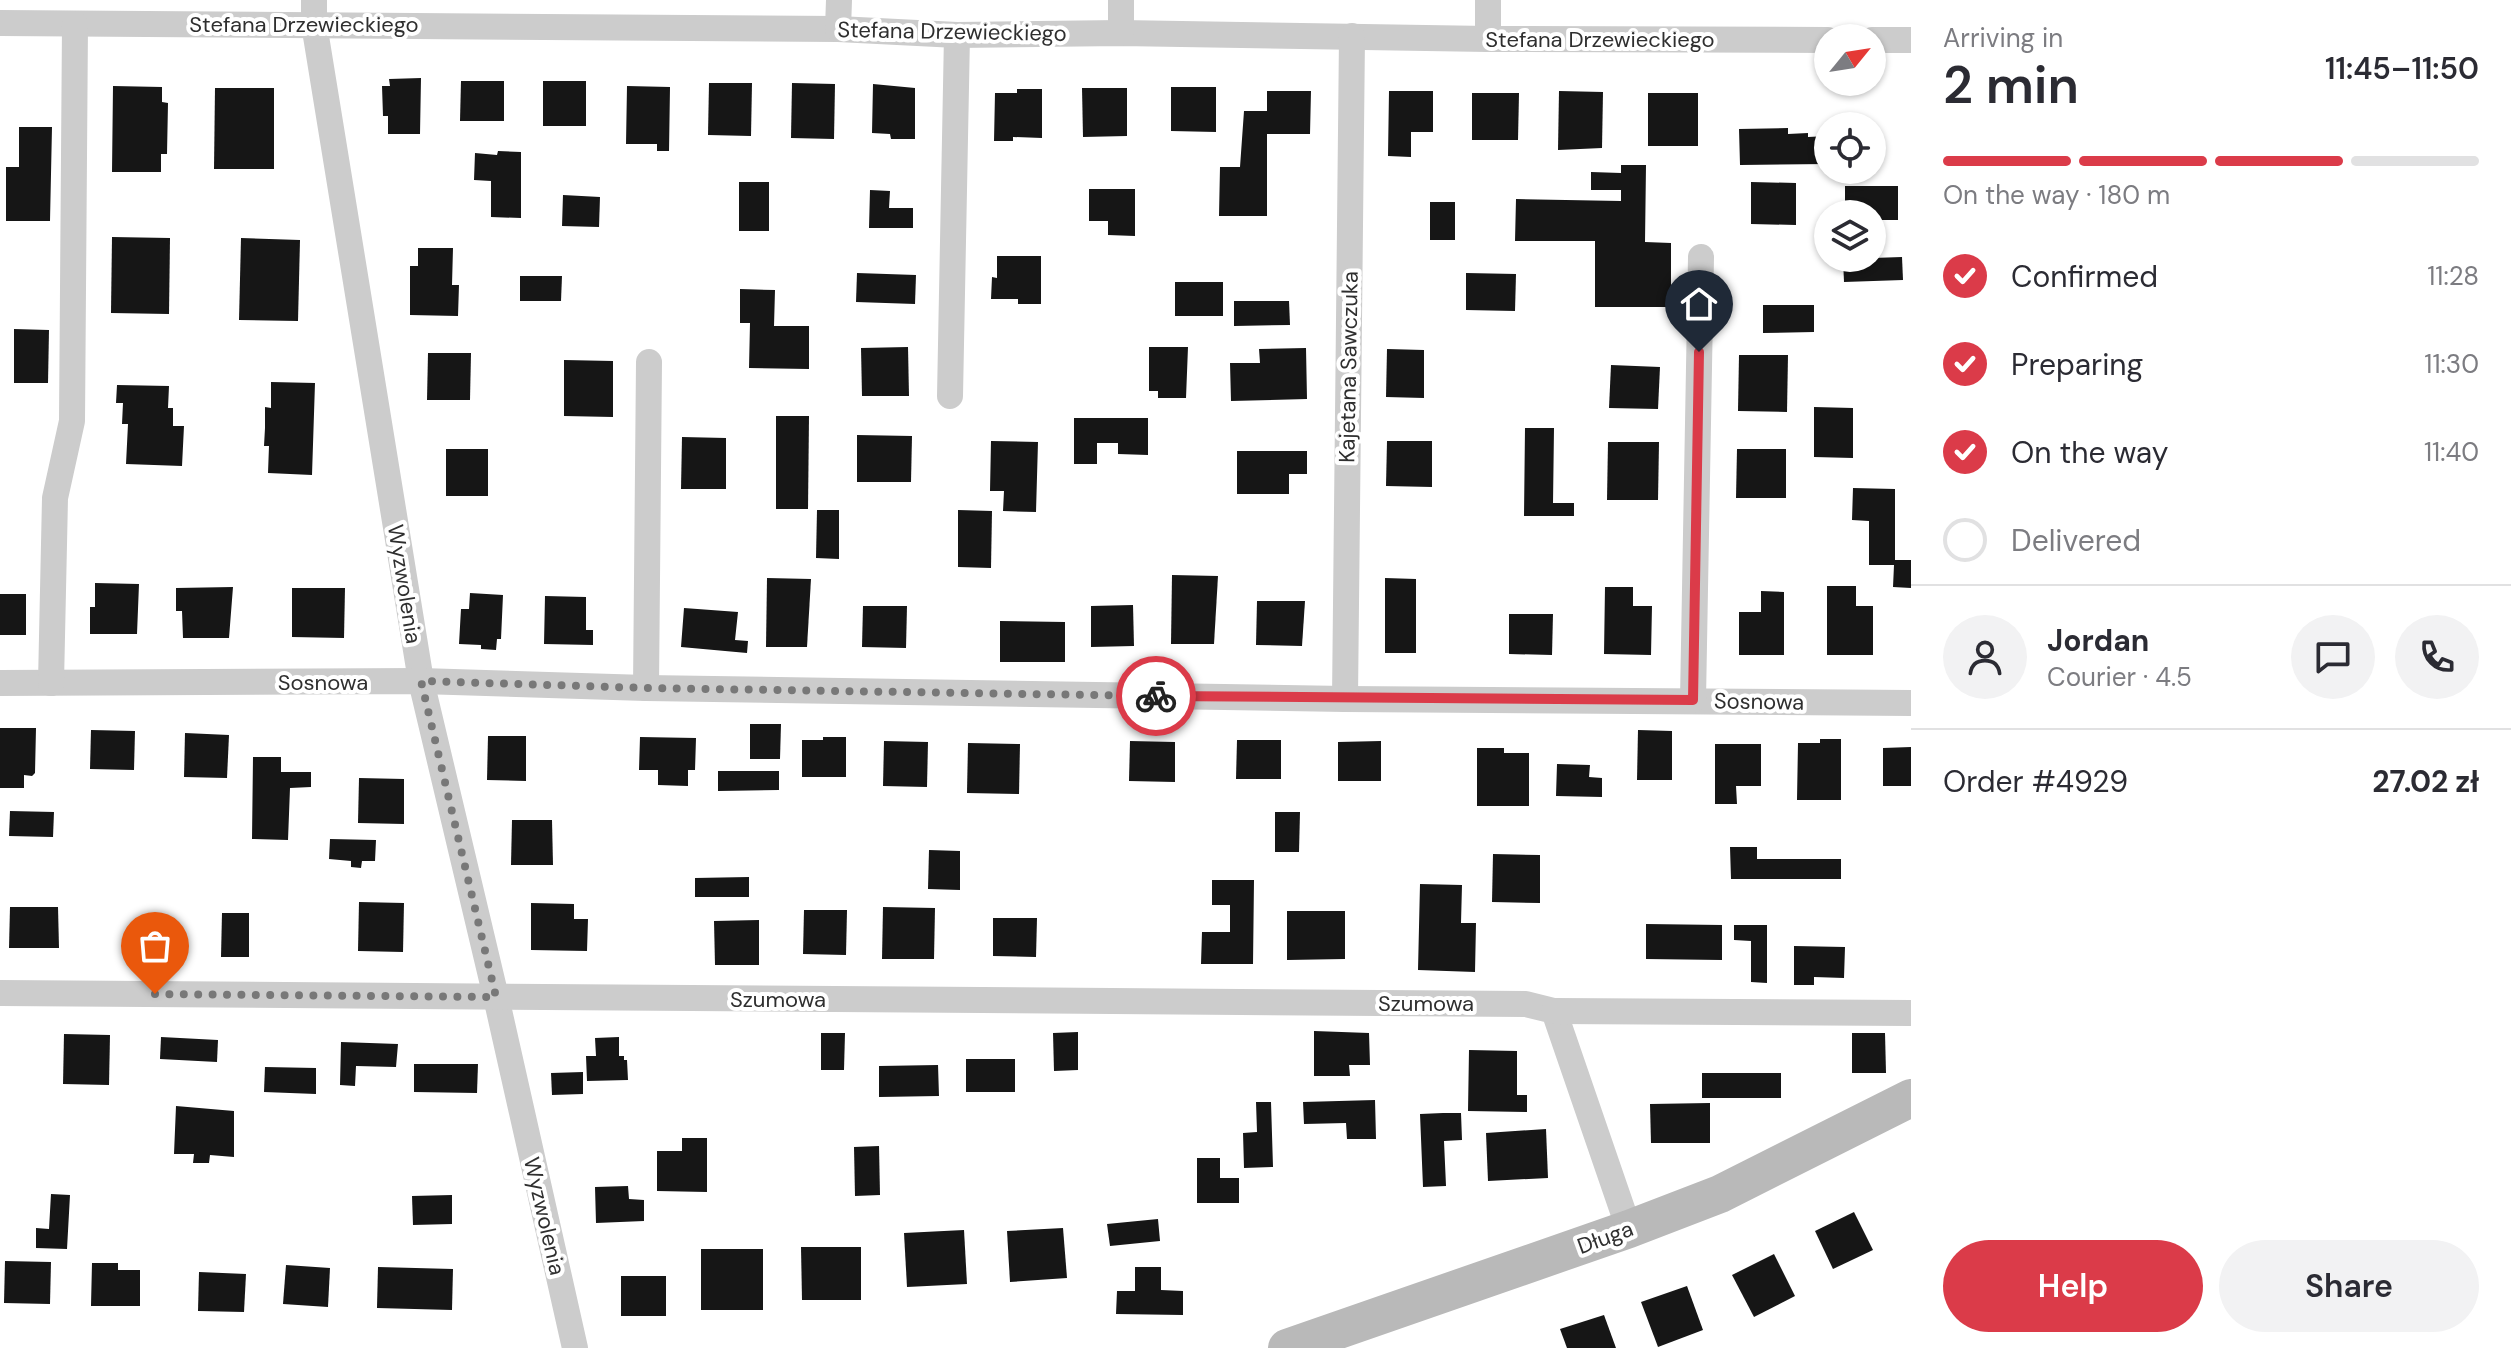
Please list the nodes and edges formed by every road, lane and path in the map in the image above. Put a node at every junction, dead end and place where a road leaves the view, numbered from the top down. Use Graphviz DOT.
graph roads {
  1 [pos="839,0"];
  2 [pos="1121,0"];
  3 [pos="1488,0"];
  4 [pos="314,12"];
  5 [pos="0,23"];
  6 [pos="75,24"];
  7 [pos="838,29"];
  8 [pos="1121,33"];
  9 [pos="957,35"];
  10 [pos="1352,36"];
  11 [pos="1488,39"];
  12 [pos="1814,40"];
  13 [pos="1886,40"];
  14 [pos="1911,40"];
  15 [pos="1701,257"];
  16 [pos="649,362"];
  17 [pos="950,396"];
  18 [pos="421,681"];
  19 [pos="0,683"];
  20 [pos="51,683"];
  21 [pos="646,688"];
  22 [pos="1345,699"];
  23 [pos="1693,700"];
  24 [pos="1911,703"];
  25 [pos="0,993"];
  26 [pos="496,997"];
  27 [pos="1554,1011"];
  28 [pos="1911,1013"];
  29 [pos="1911,1098"];
  30 [pos="1629,1229"];
  31 [pos="575,1348"];
  32 [pos="1287,1348"];
  1 -- 7 [label="street"];
  2 -- 8 [label="street"];
  3 -- 11 [label="street"];
  4 -- 6 [label="street, Stefana Drzewieckiego"];
  4 -- 7 [label="street, Stefana Drzewieckiego"];
  4 -- 18 [label="street, Wyzwolenia"];
  5 -- 6 [label="street, Stefana Drzewieckiego"];
  6 -- 20 [label="street"];
  7 -- 9 [label="street, Stefana Drzewieckiego"];
  8 -- 9 [label="street, Stefana Drzewieckiego"];
  8 -- 10 [label="street, Stefana Drzewieckiego"];
  9 -- 17 [label="street"];
  10 -- 11 [label="street, Stefana Drzewieckiego"];
  10 -- 22 [label="street, Kajetana Sawczuka"];
  11 -- 12 [label="street, Stefana Drzewieckiego"];
  13 -- 14 [label="street"];
  15 -- 23 [label="street"];
  16 -- 21 [label="street"];
  18 -- 20 [label="street, Sosnowa"];
  18 -- 21 [label="street, Sosnowa"];
  18 -- 26 [label="street, Wyzwolenia"];
  19 -- 20 [label="street, Sosnowa"];
  21 -- 22 [label="street, Sosnowa"];
  22 -- 23 [label="street, Sosnowa"];
  23 -- 24 [label="street, Sosnowa"];
  25 -- 26 [label="street, Szumowa"];
  26 -- 27 [label="street, Szumowa"];
  26 -- 31 [label="street, Wyzwolenia"];
  27 -- 28 [label="street, Szumowa"];
  27 -- 30 [label="street"];
  29 -- 30 [label="street, Długa"];
  30 -- 32 [label="street, Długa"];
}
